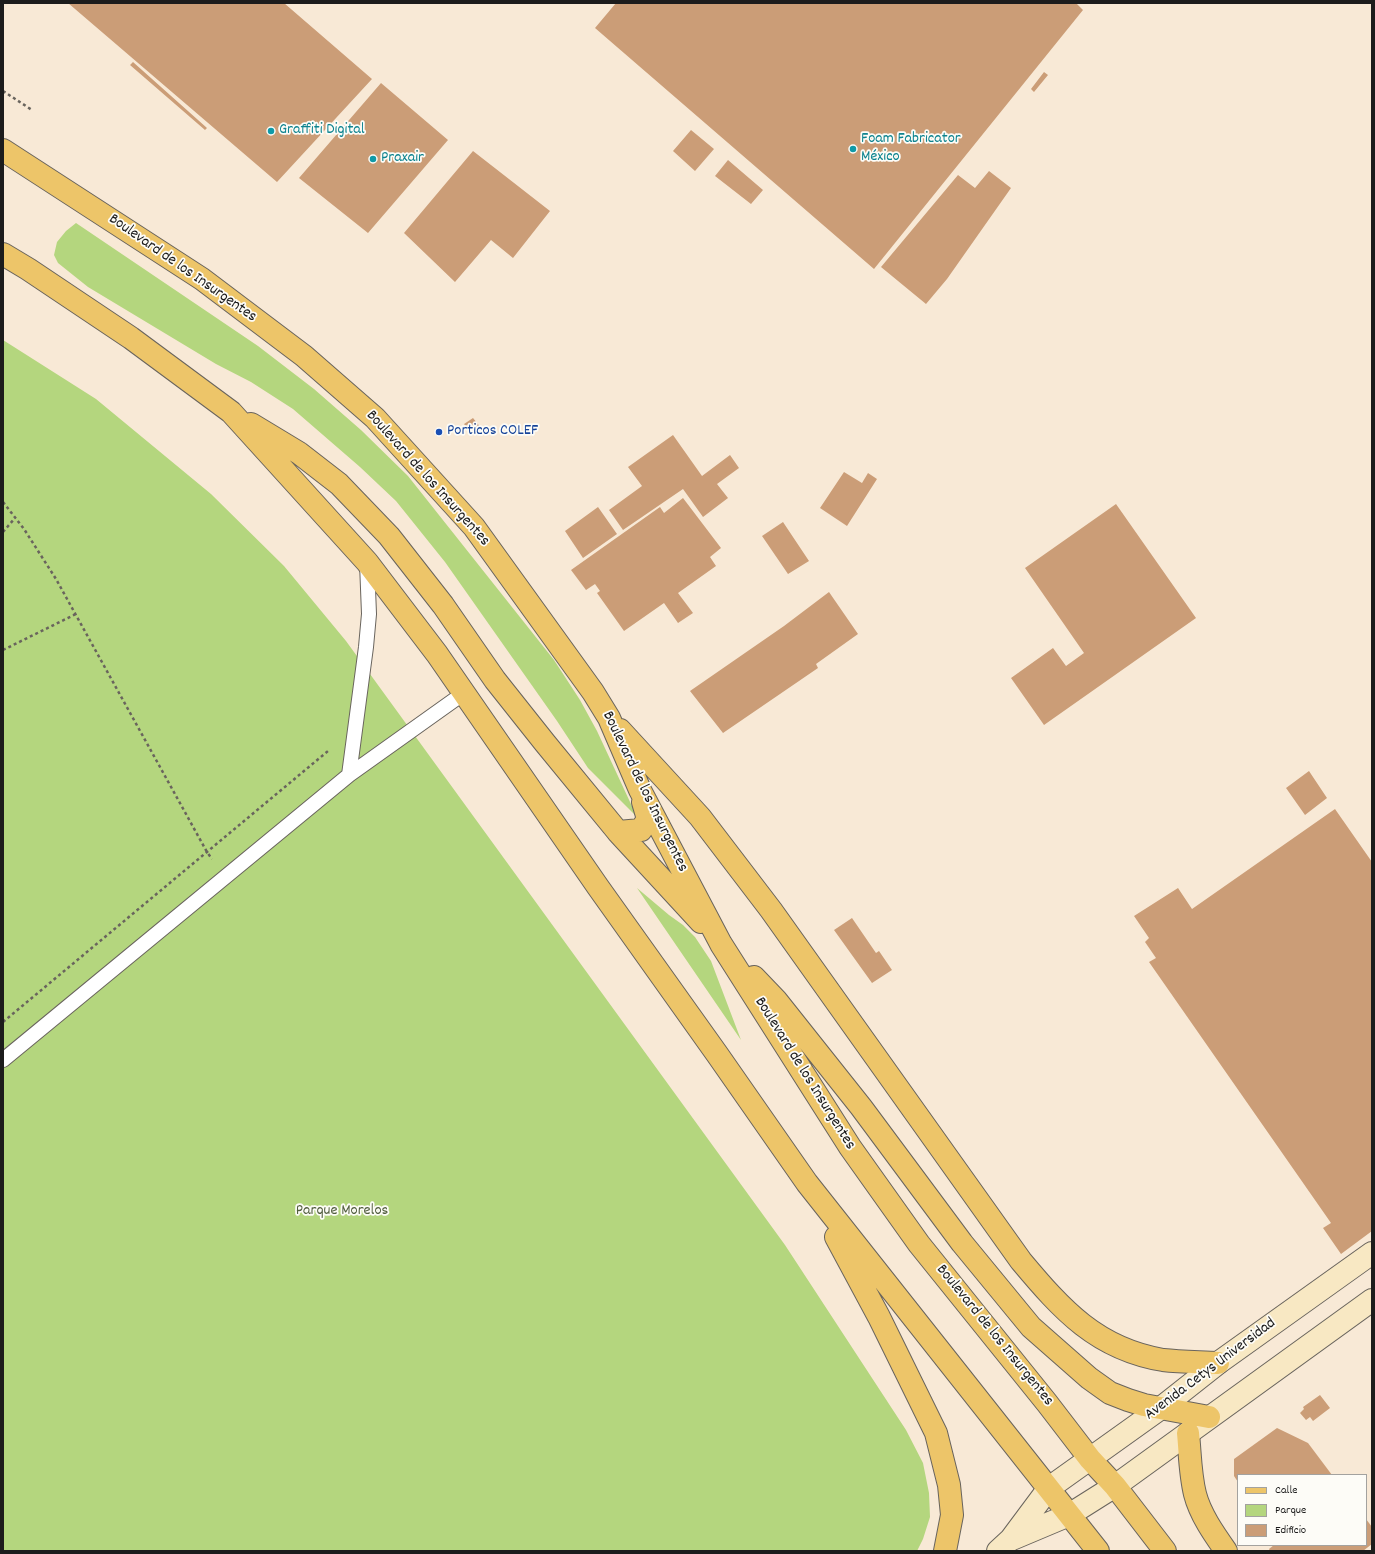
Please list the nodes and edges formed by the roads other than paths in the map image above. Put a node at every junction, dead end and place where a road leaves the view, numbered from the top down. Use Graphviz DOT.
graph roads {
  1 [pos="4,152"];
  2 [pos="3,254"];
  3 [pos="232,412"];
  4 [pos="367,562"];
  5 [pos="464,693"];
  6 [pos="609,718"];
  7 [pos="349,775"];
  8 [pos="640,790"];
  9 [pos="618,832"];
  10 [pos="721,944"];
  11 [pos="3,1060"];
  12 [pos="807,1183"];
  13 [pos="1372,1253"];
  14 [pos="1372,1300"];
  15 [pos="1218,1363"];
  16 [pos="1161,1408"];
  17 [pos="1209,1417"];
  18 [pos="1188,1433"];
  19 [pos="1090,1458"];
  20 [pos="1115,1486"];
  21 [pos="1049,1488"];
  22 [pos="1069,1515"];
  23 [pos="1004,1545"];
  24 [pos="945,1551"];
  25 [pos="1098,1551"];
  26 [pos="1165,1551"];
  27 [pos="1226,1551"];
  1 -- 6 [label="main road, Boulevard de los Insurgentes"];
  2 -- 3 [label="main road"];
  3 -- 4 [label="main road"];
  3 -- 9 [label="main road"];
  4 -- 5 [label="main road"];
  4 -- 7 [label="lane"];
  5 -- 7 [label="lane"];
  5 -- 12 [label="main road"];
  6 -- 8 [label="main road, Boulevard de los Insurgentes"];
  6 -- 15 [label="main road"];
  7 -- 11 [label="lane"];
  8 -- 9 [label="main road"];
  8 -- 10 [label="main road, Boulevard de los Insurgentes"];
  9 -- 10 [label="main road"];
  10 -- 16 [label="main road"];
  10 -- 19 [label="main road, Boulevard de los Insurgentes"];
  12 -- 21 [label="main road"];
  12 -- 24 [label="main road"];
  13 -- 15 [label="main road, Avenida Cetys Universidad"];
  14 -- 17 [label="main road"];
  15 -- 16 [label="main road, Avenida Cetys Universidad"];
  16 -- 17 [label="main road"];
  16 -- 19 [label="main road, Avenida Cetys Universidad"];
  17 -- 18 [label="main road"];
  18 -- 20 [label="main road"];
  18 -- 27 [label="main road"];
  19 -- 20 [label="main road, Boulevard de los Insurgentes"];
  19 -- 21 [label="main road, Avenida Cetys Universidad"];
  20 -- 22 [label="main road"];
  20 -- 26 [label="main road, Boulevard de los Insurgentes"];
  21 -- 22 [label="main road"];
  21 -- 23 [label="main road, Avenida Cetys Universidad"];
  22 -- 23 [label="main road"];
  22 -- 25 [label="main road"];
}
